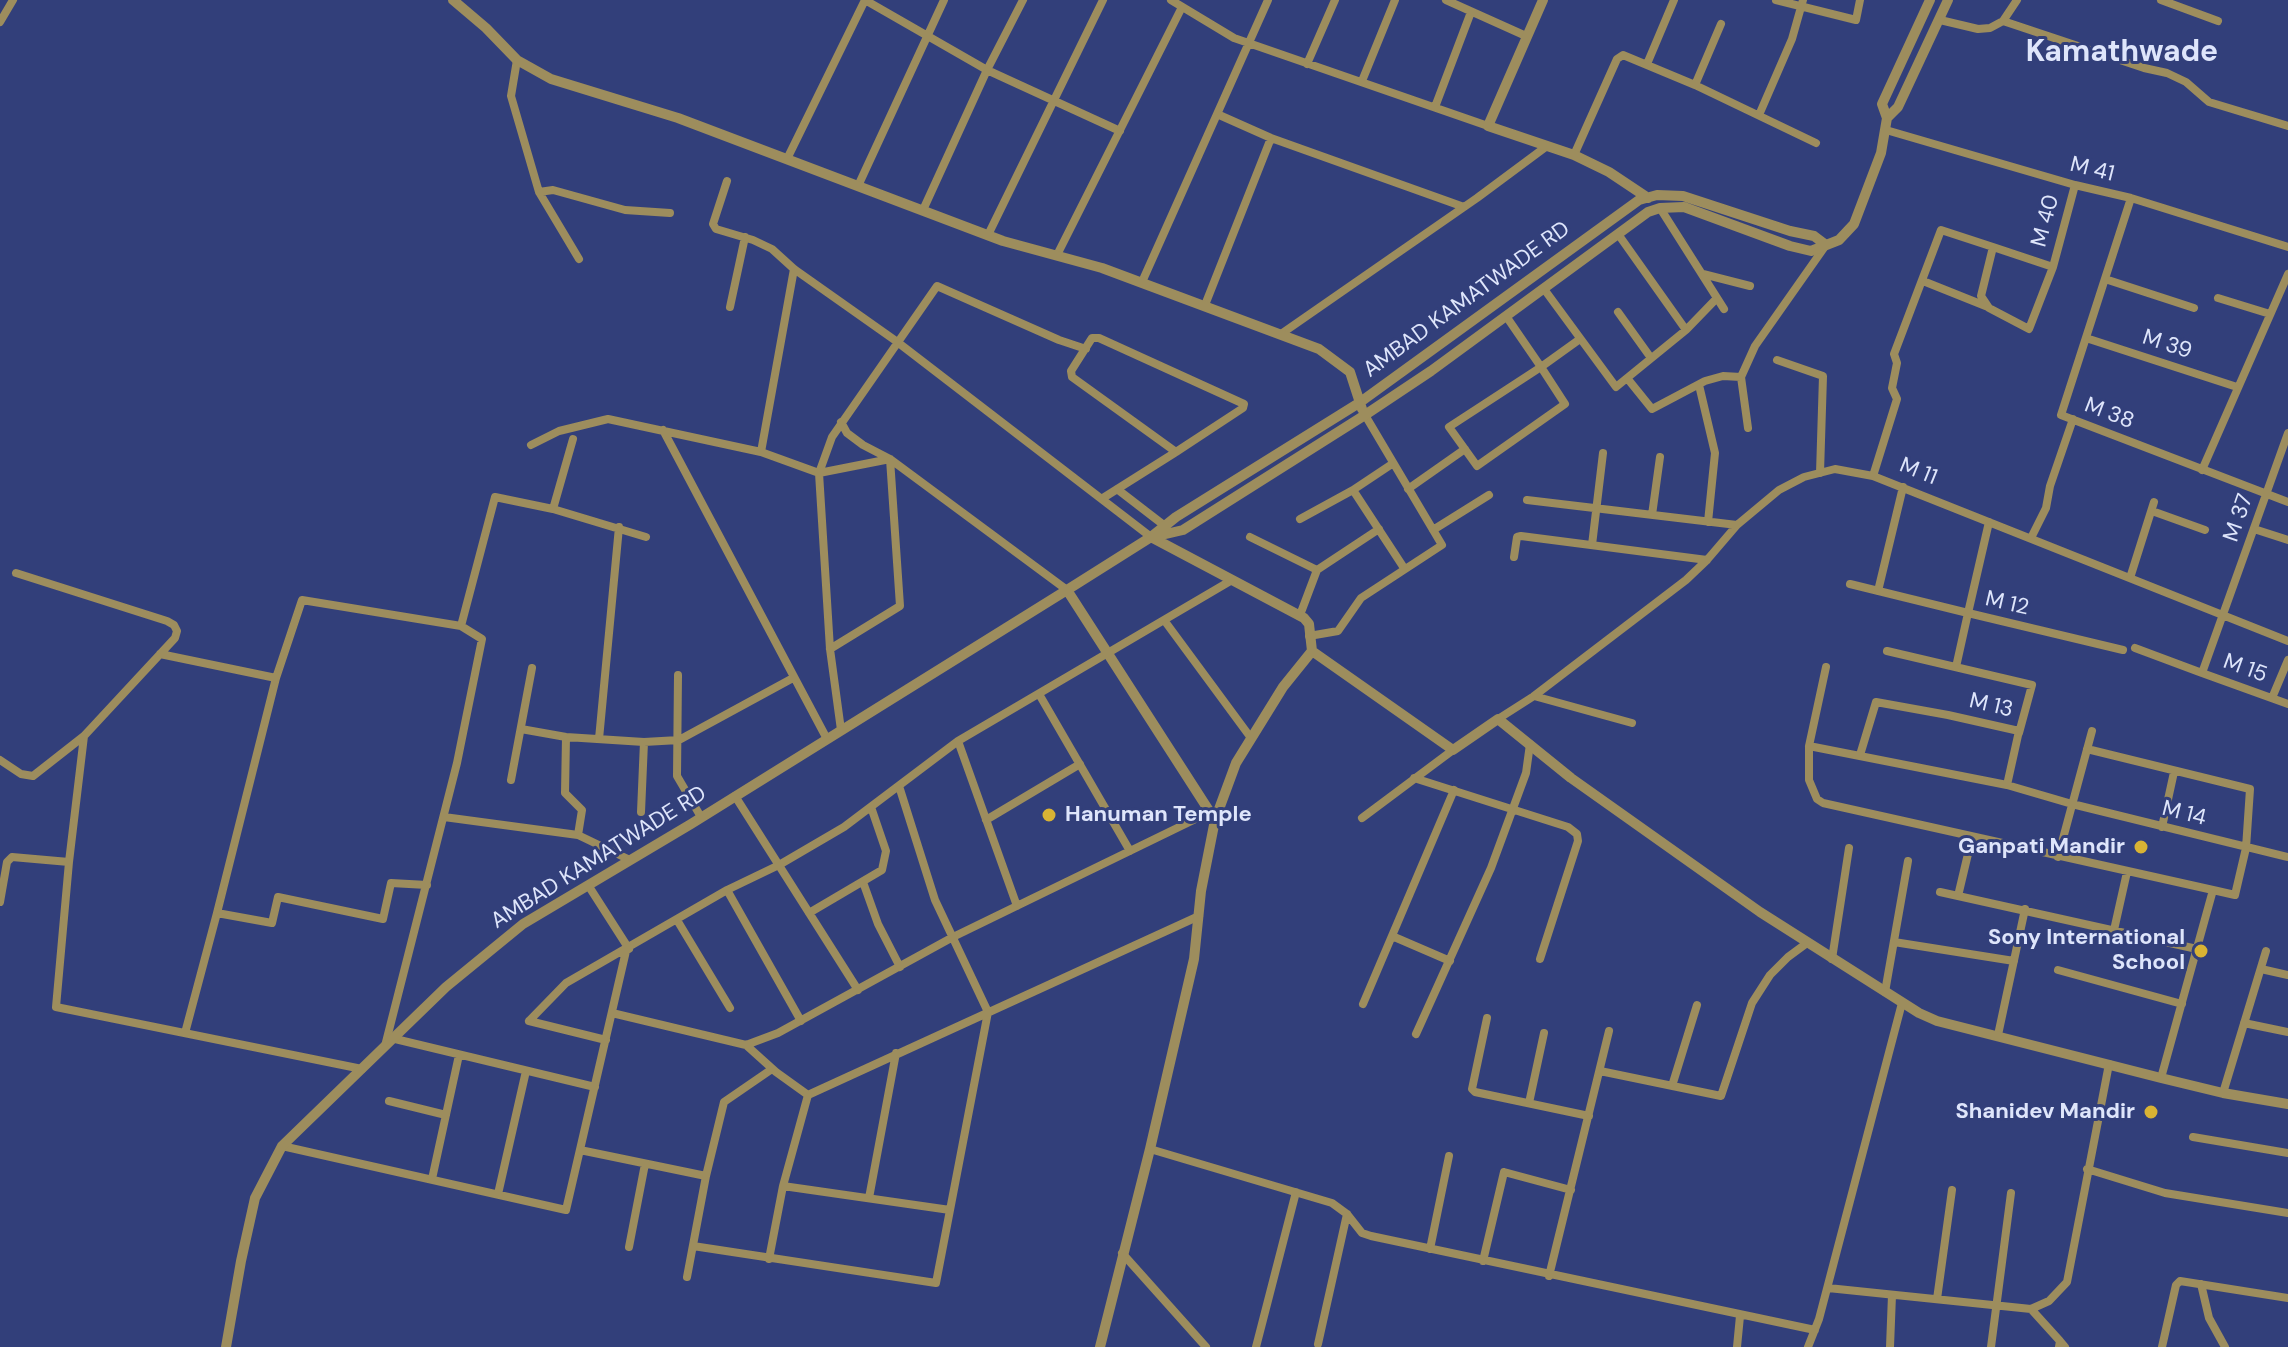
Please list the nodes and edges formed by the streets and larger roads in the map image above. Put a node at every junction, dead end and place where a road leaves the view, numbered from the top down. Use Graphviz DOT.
graph roads {
  1 [pos="13,0"];
  2 [pos="453,0"];
  3 [pos="865,0"];
  4 [pos="944,0"];
  5 [pos="1023,0"];
  6 [pos="1103,0"];
  7 [pos="1171,0"];
  8 [pos="1196,0"];
  9 [pos="1268,0"];
  10 [pos="1335,0"];
  11 [pos="1395,0"];
  12 [pos="1446,0"];
  13 [pos="1543,0"];
  14 [pos="1674,0"];
  15 [pos="1776,0"];
  16 [pos="1860,0"];
  17 [pos="1930,0"];
  18 [pos="1948,0"];
  19 [pos="2017,0"];
  20 [pos="2161,0"];
  21 [pos="1802,3"];
  22 [pos="1186,9"];
  23 [pos="1471,12"];
  24 [pos="1940,20"];
  25 [pos="2003,21"];
  26 [pos="2218,21"];
  27 [pos="0,22"];
  28 [pos="1721,24"];
  29 [pos="927,33"];
  30 [pos="1526,36"];
  31 [pos="1249,44"];
  32 [pos="517,60"];
  33 [pos="1307,64"];
  34 [pos="1647,64"];
  35 [pos="987,70"];
  36 [pos="1362,81"];
  37 [pos="1695,85"];
  38 [pos="1055,100"];
  39 [pos="1435,107"];
  40 [pos="1217,114"];
  41 [pos="1759,115"];
  42 [pos="1887,118"];
  43 [pos="1488,126"];
  44 [pos="2288,126"];
  45 [pos="1886,130"];
  46 [pos="1120,131"];
  47 [pos="1271,138"];
  48 [pos="1816,143"];
  49 [pos="1547,146"];
  50 [pos="1574,155"];
  51 [pos="787,159"];
  52 [pos="727,181"];
  53 [pos="2075,185"];
  54 [pos="858,186"];
  55 [pos="539,192"];
  56 [pos="1646,197"];
  57 [pos="2131,198"];
  58 [pos="1691,204"];
  59 [pos="1464,207"];
  60 [pos="1660,208"];
  61 [pos="923,210"];
  62 [pos="670,213"];
  63 [pos="1618,234"];
  64 [pos="988,235"];
  65 [pos="745,237"];
  66 [pos="1826,245"];
  67 [pos="1993,247"];
  68 [pos="2288,247"];
  69 [pos="1057,255"];
  70 [pos="579,259"];
  71 [pos="2053,267"];
  72 [pos="794,269"];
  73 [pos="1703,274"];
  74 [pos="2288,274"];
  75 [pos="2105,279"];
  76 [pos="1923,281"];
  77 [pos="1142,282"];
  78 [pos="1750,286"];
  79 [pos="1544,289"];
  80 [pos="1717,298"];
  81 [pos="2218,298"];
  82 [pos="1205,305"];
  83 [pos="730,307"];
  84 [pos="1989,308"];
  85 [pos="2194,308"];
  86 [pos="1724,309"];
  87 [pos="1618,312"];
  88 [pos="2270,314"];
  89 [pos="1506,316"];
  90 [pos="1686,330"];
  91 [pos="1281,334"];
  92 [pos="2086,338"];
  93 [pos="1580,339"];
  94 [pos="896,341"];
  95 [pos="1086,349"];
  96 [pos="1651,358"];
  97 [pos="1777,360"];
  98 [pos="1541,367"];
  99 [pos="1741,377"];
  100 [pos="1627,378"];
  101 [pos="1699,385"];
  102 [pos="2237,387"];
  103 [pos="1359,403"];
  104 [pos="1365,415"];
  105 [pos="2073,419"];
  106 [pos="841,422"];
  107 [pos="1748,428"];
  108 [pos="663,430"];
  109 [pos="2288,433"];
  110 [pos="573,439"];
  111 [pos="531,445"];
  112 [pos="1465,449"];
  113 [pos="761,452"];
  114 [pos="1176,452"];
  115 [pos="1603,453"];
  116 [pos="1660,457"];
  117 [pos="890,459"];
  118 [pos="1392,464"];
  119 [pos="2202,470"];
  120 [pos="819,473"];
  121 [pos="1820,473"];
  122 [pos="1873,476"];
  123 [pos="1903,487"];
  124 [pos="1117,489"];
  125 [pos="1408,489"];
  126 [pos="1353,490"];
  127 [pos="1489,495"];
  128 [pos="2266,495"];
  129 [pos="1103,498"];
  130 [pos="1527,500"];
  131 [pos="2288,502"];
  132 [pos="1596,508"];
  133 [pos="553,509"];
  134 [pos="1652,515"];
  135 [pos="1300,519"];
  136 [pos="1708,522"];
  137 [pos="1989,522"];
  138 [pos="1737,525"];
  139 [pos="1165,526"];
  140 [pos="619,527"];
  141 [pos="1379,529"];
  142 [pos="2254,529"];
  143 [pos="1433,530"];
  144 [pos="2205,530"];
  145 [pos="646,537"];
  146 [pos="1151,537"];
  147 [pos="1250,537"];
  148 [pos="2031,538"];
  149 [pos="2288,540"];
  150 [pos="1592,545"];
  151 [pos="1514,557"];
  152 [pos="1707,560"];
  153 [pos="1404,568"];
  154 [pos="1317,570"];
  155 [pos="16,573"];
  156 [pos="2130,578"];
  157 [pos="1232,580"];
  158 [pos="1850,584"];
  159 [pos="1067,590"];
  160 [pos="1878,591"];
  161 [pos="1968,613"];
  162 [pos="1300,615"];
  163 [pos="2224,615"];
  164 [pos="1164,620"];
  165 [pos="461,626"];
  166 [pos="1309,636"];
  167 [pos="2288,641"];
  168 [pos="2135,648"];
  169 [pos="830,649"];
  170 [pos="2123,650"];
  171 [pos="1312,651"];
  172 [pos="1887,651"];
  173 [pos="1108,653"];
  174 [pos="160,654"];
  175 [pos="2288,660"];
  176 [pos="1826,667"];
  177 [pos="1956,667"];
  178 [pos="532,668"];
  179 [pos="2202,673"];
  180 [pos="678,675"];
  181 [pos="276,678"];
  182 [pos="793,678"];
  183 [pos="1039,694"];
  184 [pos="1534,696"];
  185 [pos="2272,698"];
  186 [pos="2288,704"];
  187 [pos="1498,719"];
  188 [pos="1632,723"];
  189 [pos="521,729"];
  190 [pos="841,730"];
  191 [pos="2092,731"];
  192 [pos="2019,734"];
  193 [pos="84,736"];
  194 [pos="566,737"];
  195 [pos="1251,738"];
  196 [pos="599,739"];
  197 [pos="827,739"];
  198 [pos="679,740"];
  199 [pos="958,741"];
  200 [pos="644,742"];
  201 [pos="1530,744"];
  202 [pos="1809,746"];
  203 [pos="2087,749"];
  204 [pos="1453,750"];
  205 [pos="1860,755"];
  206 [pos="0,760"];
  207 [pos="1080,764"];
  208 [pos="2174,772"];
  209 [pos="1414,778"];
  210 [pos="511,780"];
  211 [pos="2007,785"];
  212 [pos="899,786"];
  213 [pos="1454,790"];
  214 [pos="735,796"];
  215 [pos="2072,804"];
  216 [pos="871,807"];
  217 [pos="1513,808"];
  218 [pos="641,812"];
  219 [pos="1213,816"];
  220 [pos="444,817"];
  221 [pos="701,817"];
  222 [pos="1362,818"];
  223 [pos="986,820"];
  224 [pos="2162,827"];
  225 [pos="578,835"];
  226 [pos="1972,837"];
  227 [pos="1849,848"];
  228 [pos="2246,848"];
  229 [pos="1130,851"];
  230 [pos="2058,857"];
  231 [pos="2288,857"];
  232 [pos="630,860"];
  233 [pos="1908,861"];
  234 [pos="69,862"];
  235 [pos="779,865"];
  236 [pos="2127,872"];
  237 [pos="863,882"];
  238 [pos="427,885"];
  239 [pos="588,885"];
  240 [pos="727,890"];
  241 [pos="2213,890"];
  242 [pos="1940,892"];
  243 [pos="1958,896"];
  244 [pos="0,902"];
  245 [pos="1017,906"];
  246 [pos="2025,909"];
  247 [pos="217,913"];
  248 [pos="809,913"];
  249 [pos="1199,916"];
  250 [pos="677,920"];
  251 [pos="2114,930"];
  252 [pos="1392,936"];
  253 [pos="953,937"];
  254 [pos="1894,942"];
  255 [pos="1807,943"];
  256 [pos="2197,949"];
  257 [pos="628,950"];
  258 [pos="2266,951"];
  259 [pos="1540,959"];
  260 [pos="1832,959"];
  261 [pos="1450,961"];
  262 [pos="2014,961"];
  263 [pos="900,967"];
  264 [pos="2261,969"];
  265 [pos="2058,970"];
  266 [pos="2288,975"];
  267 [pos="858,990"];
  268 [pos="1885,992"];
  269 [pos="1902,1003"];
  270 [pos="1363,1004"];
  271 [pos="2182,1004"];
  272 [pos="1697,1005"];
  273 [pos="730,1008"];
  274 [pos="988,1012"];
  275 [pos="612,1013"];
  276 [pos="1487,1018"];
  277 [pos="801,1021"];
  278 [pos="2244,1023"];
  279 [pos="1609,1031"];
  280 [pos="2288,1032"];
  281 [pos="185,1033"];
  282 [pos="1544,1033"];
  283 [pos="1416,1034"];
  284 [pos="1998,1035"];
  285 [pos="606,1040"];
  286 [pos="388,1042"];
  287 [pos="746,1045"];
  288 [pos="896,1053"];
  289 [pos="459,1055"];
  290 [pos="2109,1064"];
  291 [pos="362,1069"];
  292 [pos="772,1069"];
  293 [pos="526,1071"];
  294 [pos="1600,1071"];
  295 [pos="2161,1078"];
  296 [pos="1672,1086"];
  297 [pos="595,1087"];
  298 [pos="2223,1093"];
  299 [pos="808,1095"];
  300 [pos="389,1101"];
  301 [pos="1529,1103"];
  302 [pos="2288,1104"];
  303 [pos="446,1115"];
  304 [pos="1589,1116"];
  305 [pos="2193,1137"];
  306 [pos="282,1146"];
  307 [pos="1150,1149"];
  308 [pos="580,1150"];
  309 [pos="2288,1153"];
  310 [pos="1449,1156"];
  311 [pos="645,1164"];
  312 [pos="2087,1169"];
  313 [pos="706,1176"];
  314 [pos="432,1179"];
  315 [pos="783,1186"];
  316 [pos="1571,1190"];
  317 [pos="1952,1190"];
  318 [pos="1296,1192"];
  319 [pos="2011,1193"];
  320 [pos="498,1194"];
  321 [pos="869,1198"];
  322 [pos="950,1210"];
  323 [pos="2288,1213"];
  324 [pos="1347,1214"];
  325 [pos="693,1246"];
  326 [pos="629,1247"];
  327 [pos="1430,1249"];
  328 [pos="1122,1253"];
  329 [pos="769,1259"];
  330 [pos="1483,1261"];
  331 [pos="1549,1276"];
  332 [pos="687,1277"];
  333 [pos="2201,1284"];
  334 [pos="1828,1288"];
  335 [pos="1892,1295"];
  336 [pos="2288,1298"];
  337 [pos="1937,1299"];
  338 [pos="1997,1305"];
  339 [pos="2031,1309"];
  340 [pos="1740,1316"];
  341 [pos="1815,1330"];
  342 [pos="1318,1344"];
  343 [pos="2061,1345"];
  344 [pos="226,1347"];
  345 [pos="1100,1347"];
  346 [pos="1206,1347"];
  347 [pos="1256,1347"];
  348 [pos="1737,1347"];
  349 [pos="1808,1347"];
  350 [pos="1890,1347"];
  351 [pos="1991,1347"];
  352 [pos="2162,1347"];
  353 [pos="2225,1347"];
  1 -- 27 [label="street"];
  2 -- 32 [label="street"];
  3 -- 29 [label="street"];
  3 -- 51 [label="street"];
  4 -- 29 [label="street"];
  5 -- 35 [label="street"];
  6 -- 38 [label="street"];
  7 -- 22 [label="street"];
  8 -- 22 [label="street"];
  9 -- 31 [label="street"];
  10 -- 33 [label="street"];
  11 -- 36 [label="street"];
  12 -- 23 [label="street"];
  13 -- 30 [label="street"];
  14 -- 34 [label="street"];
  15 -- 21 [label="street"];
  16 -- 21 [label="street"];
  17 -- 42 [label="street"];
  18 -- 24 [label="street"];
  19 -- 25 [label="street"];
  20 -- 26 [label="street"];
  21 -- 41 [label="street"];
  22 -- 31 [label="street"];
  22 -- 46 [label="street"];
  23 -- 30 [label="street"];
  23 -- 39 [label="street"];
  24 -- 25 [label="street"];
  24 -- 42 [label="street"];
  25 -- 44 [label="street"];
  28 -- 37 [label="street"];
  29 -- 35 [label="street"];
  29 -- 54 [label="street"];
  30 -- 43 [label="street"];
  31 -- 33 [label="street"];
  31 -- 40 [label="street"];
  32 -- 51 [label="street"];
  32 -- 55 [label="street"];
  33 -- 36 [label="street"];
  34 -- 37 [label="street"];
  34 -- 50 [label="street"];
  35 -- 38 [label="street"];
  35 -- 61 [label="street"];
  36 -- 39 [label="street"];
  37 -- 41 [label="street"];
  38 -- 46 [label="street"];
  38 -- 64 [label="street"];
  39 -- 43 [label="street"];
  40 -- 47 [label="street"];
  40 -- 77 [label="street"];
  41 -- 48 [label="street"];
  42 -- 45 [label="street"];
  43 -- 49 [label="street"];
  45 -- 53 [label="street, M 41"];
  45 -- 66 [label="street"];
  46 -- 69 [label="street"];
  47 -- 59 [label="street"];
  47 -- 82 [label="street"];
  49 -- 50 [label="street"];
  49 -- 59 [label="street"];
  50 -- 56 [label="street"];
  51 -- 54 [label="street"];
  52 -- 65 [label="street"];
  53 -- 57 [label="street, M 41"];
  53 -- 71 [label="street, M 40"];
  54 -- 61 [label="street"];
  55 -- 62 [label="street"];
  55 -- 70 [label="street"];
  56 -- 58 [label="street"];
  56 -- 60 [label="street"];
  56 -- 103 [label="street, AMBAD KAMATWADE RD"];
  57 -- 68 [label="street, M 41"];
  57 -- 75 [label="street, M 38"];
  58 -- 60 [label="street"];
  58 -- 66 [label="street"];
  59 -- 91 [label="street"];
  60 -- 63 [label="street, AMBAD KAMATWADE RD"];
  60 -- 73 [label="street"];
  61 -- 64 [label="street"];
  63 -- 79 [label="street, AMBAD KAMATWADE RD"];
  63 -- 90 [label="street"];
  64 -- 69 [label="street"];
  65 -- 72 [label="street"];
  65 -- 83 [label="street"];
  66 -- 99 [label="street"];
  67 -- 71 [label="street, M 40"];
  67 -- 76 [label="street, M 40"];
  67 -- 84 [label="street"];
  69 -- 77 [label="street"];
  71 -- 84 [label="street, M 40"];
  72 -- 94 [label="street"];
  72 -- 113 [label="street"];
  73 -- 78 [label="street"];
  73 -- 80 [label="street"];
  74 -- 88 [label="street"];
  75 -- 85 [label="street"];
  75 -- 92 [label="street, M 38"];
  76 -- 84 [label="street"];
  76 -- 122 [label="street"];
  77 -- 82 [label="street"];
  79 -- 89 [label="street, AMBAD KAMATWADE RD"];
  79 -- 93 [label="street"];
  80 -- 86 [label="street"];
  80 -- 90 [label="street"];
  81 -- 88 [label="street"];
  82 -- 91 [label="street"];
  87 -- 96 [label="street"];
  88 -- 102 [label="street"];
  89 -- 98 [label="street"];
  89 -- 104 [label="street, AMBAD KAMATWADE RD"];
  90 -- 96 [label="street"];
  91 -- 103 [label="street"];
  92 -- 102 [label="street, M 39"];
  92 -- 105 [label="street, M 38"];
  93 -- 98 [label="street"];
  93 -- 100 [label="street"];
  94 -- 95 [label="street"];
  94 -- 106 [label="street"];
  94 -- 129 [label="street"];
  96 -- 100 [label="street"];
  97 -- 121 [label="street"];
  98 -- 112 [label="street"];
  98 -- 112 [label="street"];
  99 -- 101 [label="street"];
  99 -- 107 [label="street"];
  100 -- 101 [label="street"];
  101 -- 136 [label="street"];
  102 -- 119 [label="street"];
  103 -- 104 [label="street"];
  103 -- 139 [label="street, AMBAD KAMATWADE RD"];
  104 -- 118 [label="street"];
  104 -- 146 [label="street, AMBAD KAMATWADE RD"];
  105 -- 119 [label="street, M 38"];
  105 -- 148 [label="street"];
  106 -- 117 [label="street"];
  106 -- 120 [label="street"];
  108 -- 111 [label="street"];
  108 -- 113 [label="street"];
  108 -- 182 [label="street"];
  109 -- 128 [label="street, M 37"];
  110 -- 133 [label="street"];
  112 -- 125 [label="street"];
  113 -- 120 [label="street"];
  114 -- 114 [label="street"];
  114 -- 124 [label="street"];
  115 -- 132 [label="street"];
  116 -- 134 [label="street"];
  117 -- 120 [label="street"];
  117 -- 159 [label="street"];
  117 -- 169 [label="street"];
  118 -- 125 [label="street"];
  118 -- 126 [label="street"];
  119 -- 128 [label="street, M 38"];
  120 -- 169 [label="street"];
  121 -- 122 [label="street, M 11"];
  121 -- 138 [label="street, M 11"];
  122 -- 123 [label="street, M 11"];
  123 -- 137 [label="street, M 11"];
  123 -- 160 [label="street"];
  124 -- 129 [label="street"];
  124 -- 139 [label="street"];
  125 -- 143 [label="street"];
  126 -- 135 [label="street"];
  126 -- 141 [label="street"];
  127 -- 143 [label="street"];
  128 -- 131 [label="street, M 38"];
  128 -- 142 [label="street, M 37"];
  129 -- 146 [label="street"];
  130 -- 132 [label="street"];
  132 -- 134 [label="street"];
  132 -- 150 [label="street"];
  133 -- 140 [label="street"];
  133 -- 165 [label="street"];
  134 -- 136 [label="street"];
  136 -- 138 [label="street"];
  137 -- 148 [label="street, M 11"];
  137 -- 161 [label="street, M 12"];
  138 -- 152 [label="street, M 11"];
  139 -- 146 [label="street, AMBAD KAMATWADE RD"];
  140 -- 145 [label="street"];
  140 -- 196 [label="street"];
  141 -- 153 [label="street"];
  141 -- 154 [label="street"];
  142 -- 149 [label="street"];
  142 -- 163 [label="street, M 37"];
  143 -- 153 [label="street"];
  144 -- 156 [label="street"];
  146 -- 157 [label="street"];
  146 -- 159 [label="street, AMBAD KAMATWADE RD"];
  147 -- 154 [label="street"];
  148 -- 156 [label="street, M 11"];
  150 -- 151 [label="street"];
  150 -- 152 [label="street"];
  152 -- 184 [label="street, M 11"];
  153 -- 166 [label="street"];
  154 -- 162 [label="street"];
  155 -- 174 [label="street"];
  156 -- 163 [label="street, M 11"];
  157 -- 162 [label="street"];
  157 -- 164 [label="street"];
  158 -- 160 [label="street"];
  159 -- 173 [label="street"];
  159 -- 190 [label="street, AMBAD KAMATWADE RD"];
  160 -- 161 [label="street"];
  161 -- 170 [label="street, M 12"];
  161 -- 177 [label="street, M 13"];
  162 -- 166 [label="street"];
  163 -- 167 [label="street, M 11"];
  163 -- 179 [label="street, M 15"];
  164 -- 173 [label="street"];
  164 -- 195 [label="street"];
  165 -- 181 [label="street"];
  165 -- 220 [label="street"];
  166 -- 171 [label="street"];
  168 -- 179 [label="street"];
  169 -- 190 [label="street"];
  171 -- 195 [label="street"];
  171 -- 204 [label="street"];
  172 -- 177 [label="street"];
  173 -- 183 [label="street"];
  173 -- 219 [label="street"];
  174 -- 181 [label="street"];
  174 -- 193 [label="street"];
  175 -- 185 [label="street"];
  176 -- 202 [label="street"];
  177 -- 192 [label="street"];
  178 -- 189 [label="street"];
  179 -- 185 [label="street, M 15"];
  180 -- 198 [label="street"];
  181 -- 247 [label="street"];
  182 -- 197 [label="street"];
  182 -- 198 [label="street"];
  183 -- 199 [label="street"];
  183 -- 207 [label="street"];
  184 -- 187 [label="street, M 11"];
  184 -- 188 [label="street"];
  185 -- 186 [label="street, M 15"];
  187 -- 201 [label="street"];
  187 -- 204 [label="street"];
  189 -- 194 [label="street"];
  189 -- 210 [label="street"];
  190 -- 197 [label="street, AMBAD KAMATWADE RD"];
  191 -- 203 [label="street"];
  192 -- 205 [label="street, M 13"];
  192 -- 211 [label="street, M 13"];
  193 -- 206 [label="street"];
  193 -- 234 [label="street"];
  194 -- 196 [label="street"];
  194 -- 225 [label="street"];
  195 -- 219 [label="street"];
  196 -- 200 [label="street"];
  197 -- 214 [label="street, AMBAD KAMATWADE RD"];
  198 -- 200 [label="street"];
  198 -- 221 [label="street"];
  199 -- 212 [label="street"];
  199 -- 223 [label="street"];
  200 -- 218 [label="street"];
  201 -- 217 [label="street"];
  201 -- 255 [label="street"];
  202 -- 205 [label="street, M 14"];
  202 -- 226 [label="street"];
  203 -- 208 [label="street"];
  203 -- 215 [label="street"];
  204 -- 209 [label="street"];
  205 -- 211 [label="street, M 14"];
  207 -- 223 [label="street"];
  207 -- 229 [label="street"];
  208 -- 224 [label="street"];
  208 -- 228 [label="street"];
  209 -- 213 [label="street"];
  209 -- 222 [label="street"];
  211 -- 215 [label="street, M 14"];
  212 -- 216 [label="street"];
  212 -- 253 [label="street"];
  213 -- 217 [label="street"];
  213 -- 252 [label="street"];
  214 -- 221 [label="street, AMBAD KAMATWADE RD"];
  214 -- 235 [label="street"];
  215 -- 224 [label="street, M 14"];
  215 -- 230 [label="street"];
  216 -- 235 [label="street"];
  216 -- 237 [label="street"];
  217 -- 259 [label="street"];
  217 -- 261 [label="street"];
  219 -- 229 [label="street"];
  219 -- 249 [label="street"];
  220 -- 225 [label="street"];
  220 -- 238 [label="street"];
  221 -- 232 [label="street, AMBAD KAMATWADE RD"];
  223 -- 245 [label="street"];
  224 -- 228 [label="street, M 14"];
  225 -- 232 [label="street"];
  226 -- 230 [label="street"];
  226 -- 243 [label="street"];
  227 -- 260 [label="street"];
  228 -- 231 [label="street, M 14"];
  228 -- 241 [label="street"];
  229 -- 245 [label="street"];
  230 -- 236 [label="street"];
  232 -- 239 [label="street, AMBAD KAMATWADE RD"];
  233 -- 254 [label="street"];
  234 -- 244 [label="street"];
  234 -- 281 [label="street"];
  235 -- 240 [label="street"];
  235 -- 248 [label="street"];
  236 -- 241 [label="street"];
  236 -- 251 [label="street"];
  237 -- 248 [label="street"];
  237 -- 263 [label="street"];
  238 -- 247 [label="street"];
  238 -- 286 [label="street"];
  239 -- 257 [label="street"];
  239 -- 286 [label="street, AMBAD KAMATWADE RD"];
  240 -- 250 [label="street"];
  240 -- 277 [label="street"];
  241 -- 256 [label="street"];
  242 -- 243 [label="street"];
  243 -- 246 [label="street"];
  245 -- 253 [label="street"];
  246 -- 251 [label="street"];
  246 -- 262 [label="street"];
  247 -- 281 [label="street"];
  248 -- 267 [label="street"];
  249 -- 274 [label="street"];
  249 -- 307 [label="street"];
  250 -- 257 [label="street"];
  250 -- 273 [label="street"];
  251 -- 256 [label="street"];
  252 -- 261 [label="street"];
  252 -- 270 [label="street"];
  253 -- 263 [label="street"];
  253 -- 274 [label="street"];
  254 -- 262 [label="street"];
  254 -- 268 [label="street"];
  255 -- 260 [label="street"];
  255 -- 296 [label="street"];
  256 -- 271 [label="street"];
  257 -- 275 [label="street"];
  257 -- 285 [label="street"];
  258 -- 264 [label="street"];
  260 -- 268 [label="street"];
  261 -- 283 [label="street"];
  262 -- 284 [label="street"];
  263 -- 267 [label="street"];
  264 -- 266 [label="street"];
  264 -- 278 [label="street"];
  265 -- 271 [label="street"];
  267 -- 277 [label="street"];
  268 -- 269 [label="street"];
  269 -- 284 [label="street"];
  269 -- 334 [label="street"];
  271 -- 295 [label="street"];
  272 -- 296 [label="street"];
  274 -- 288 [label="street"];
  274 -- 322 [label="street"];
  275 -- 285 [label="street"];
  275 -- 287 [label="street"];
  276 -- 301 [label="street"];
  277 -- 287 [label="street"];
  278 -- 280 [label="street"];
  278 -- 298 [label="street"];
  279 -- 294 [label="street"];
  281 -- 291 [label="street"];
  282 -- 301 [label="street"];
  284 -- 290 [label="street"];
  285 -- 297 [label="street"];
  286 -- 289 [label="street"];
  286 -- 291 [label="street, AMBAD KAMATWADE RD"];
  287 -- 292 [label="street"];
  288 -- 299 [label="street"];
  288 -- 321 [label="street"];
  289 -- 293 [label="street"];
  289 -- 303 [label="street"];
  290 -- 295 [label="street"];
  290 -- 312 [label="street"];
  291 -- 306 [label="street, AMBAD KAMATWADE RD"];
  292 -- 299 [label="street"];
  292 -- 313 [label="street"];
  293 -- 297 [label="street"];
  293 -- 320 [label="street"];
  294 -- 296 [label="street"];
  294 -- 304 [label="street"];
  295 -- 298 [label="street"];
  297 -- 308 [label="street"];
  298 -- 302 [label="street"];
  299 -- 315 [label="street"];
  300 -- 303 [label="street"];
  301 -- 304 [label="street"];
  303 -- 314 [label="street"];
  304 -- 316 [label="street"];
  305 -- 309 [label="street"];
  306 -- 314 [label="street"];
  306 -- 344 [label="street, AMBAD KAMATWADE RD"];
  307 -- 318 [label="street"];
  307 -- 328 [label="street"];
  308 -- 311 [label="street"];
  308 -- 320 [label="street"];
  310 -- 327 [label="street"];
  311 -- 313 [label="street"];
  311 -- 326 [label="street"];
  312 -- 323 [label="street"];
  312 -- 339 [label="street"];
  313 -- 325 [label="street"];
  314 -- 320 [label="street"];
  315 -- 321 [label="street"];
  315 -- 329 [label="street"];
  316 -- 330 [label="street"];
  316 -- 331 [label="street"];
  317 -- 337 [label="street"];
  318 -- 324 [label="street"];
  318 -- 347 [label="street"];
  319 -- 338 [label="street"];
  321 -- 322 [label="street"];
  322 -- 329 [label="street"];
  324 -- 327 [label="street"];
  324 -- 342 [label="street"];
  325 -- 329 [label="street"];
  325 -- 332 [label="street"];
  327 -- 330 [label="street"];
  328 -- 345 [label="street"];
  328 -- 346 [label="street"];
  330 -- 331 [label="street"];
  331 -- 340 [label="street"];
  333 -- 336 [label="street"];
  333 -- 352 [label="street"];
  333 -- 353 [label="street"];
  334 -- 335 [label="street"];
  334 -- 341 [label="street"];
  335 -- 337 [label="street"];
  335 -- 350 [label="street"];
  337 -- 338 [label="street"];
  338 -- 339 [label="street"];
  338 -- 351 [label="street"];
  339 -- 343 [label="street"];
  340 -- 341 [label="street"];
  340 -- 348 [label="street"];
  341 -- 349 [label="street"];
}
